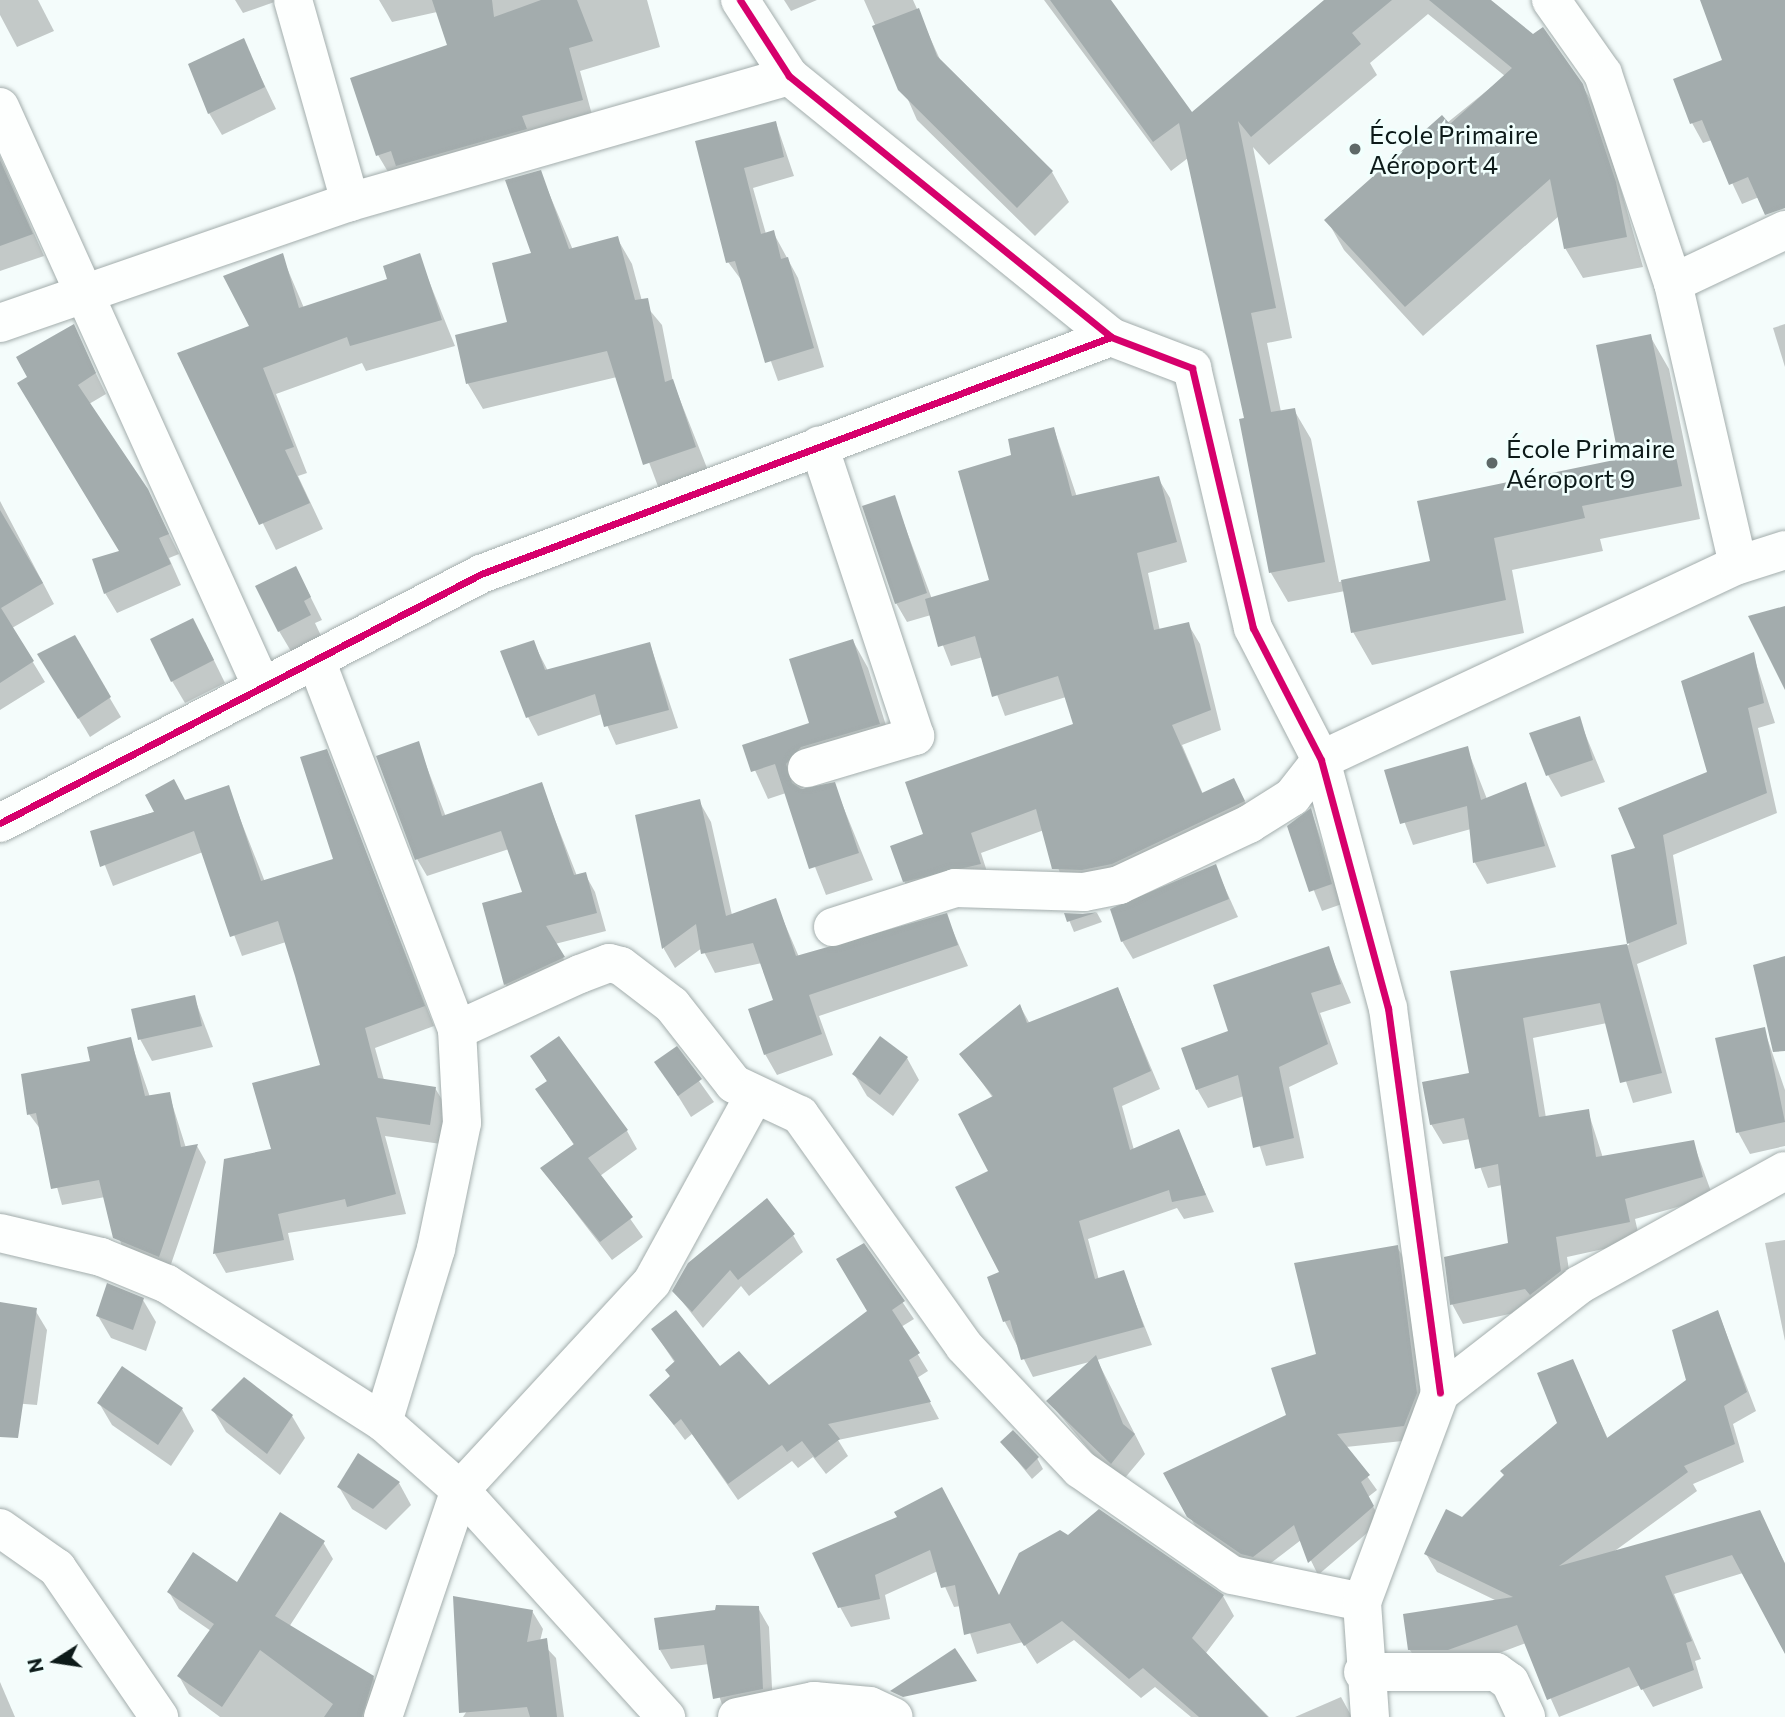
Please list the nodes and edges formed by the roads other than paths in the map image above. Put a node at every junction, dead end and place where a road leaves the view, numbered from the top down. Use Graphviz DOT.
graph roads {
  1 [pos="293,0"];
  2 [pos="740,0"];
  3 [pos="1551,0"];
  4 [pos="789,76"];
  5 [pos="0,107"];
  6 [pos="350,202"];
  7 [pos="1785,230"];
  8 [pos="1673,283"];
  9 [pos="86,297"];
  10 [pos="0,323"];
  11 [pos="1111,337"];
  12 [pos="819,445"];
  13 [pos="1785,550"];
  14 [pos="1738,565"];
  15 [pos="316,660"];
  16 [pos="262,687"];
  17 [pos="1321,760"];
  18 [pos="807,768"];
  19 [pos="0,823"];
  20 [pos="833,927"];
  21 [pos="457,1030"];
  22 [pos="754,1096"];
  23 [pos="1785,1171"];
  24 [pos="0,1233"];
  25 [pos="1440,1393"];
  26 [pos="383,1422"];
  27 [pos="460,1490"];
  28 [pos="0,1528"];
  29 [pos="1362,1602"];
  30 [pos="1363,1672"];
  31 [pos="159,1717"];
  32 [pos="383,1717"];
  33 [pos="666,1717"];
  34 [pos="737,1717"];
  35 [pos="894,1717"];
  36 [pos="1370,1717"];
  37 [pos="1526,1717"];
  1 -- 6 [label="street"];
  2 -- 4 [label="street"];
  3 -- 8 [label="street"];
  4 -- 6 [label="street"];
  4 -- 11 [label="street"];
  5 -- 9 [label="street"];
  6 -- 9 [label="street"];
  7 -- 8 [label="street"];
  8 -- 14 [label="street"];
  9 -- 10 [label="street"];
  9 -- 16 [label="street"];
  11 -- 12 [label="street"];
  11 -- 17 [label="street"];
  12 -- 15 [label="street"];
  12 -- 18 [label="street"];
  13 -- 14 [label="street"];
  14 -- 17 [label="street"];
  15 -- 16 [label="street"];
  15 -- 21 [label="street"];
  16 -- 19 [label="street"];
  17 -- 20 [label="street"];
  17 -- 25 [label="street"];
  21 -- 22 [label="street"];
  21 -- 26 [label="street"];
  22 -- 27 [label="street"];
  22 -- 29 [label="street"];
  23 -- 25 [label="street"];
  24 -- 26 [label="street"];
  25 -- 29 [label="street"];
  26 -- 27 [label="street"];
  27 -- 32 [label="street"];
  27 -- 33 [label="street"];
  28 -- 31 [label="street"];
  29 -- 30 [label="street"];
  30 -- 36 [label="street"];
  30 -- 37 [label="street"];
  34 -- 35 [label="street"];
}
